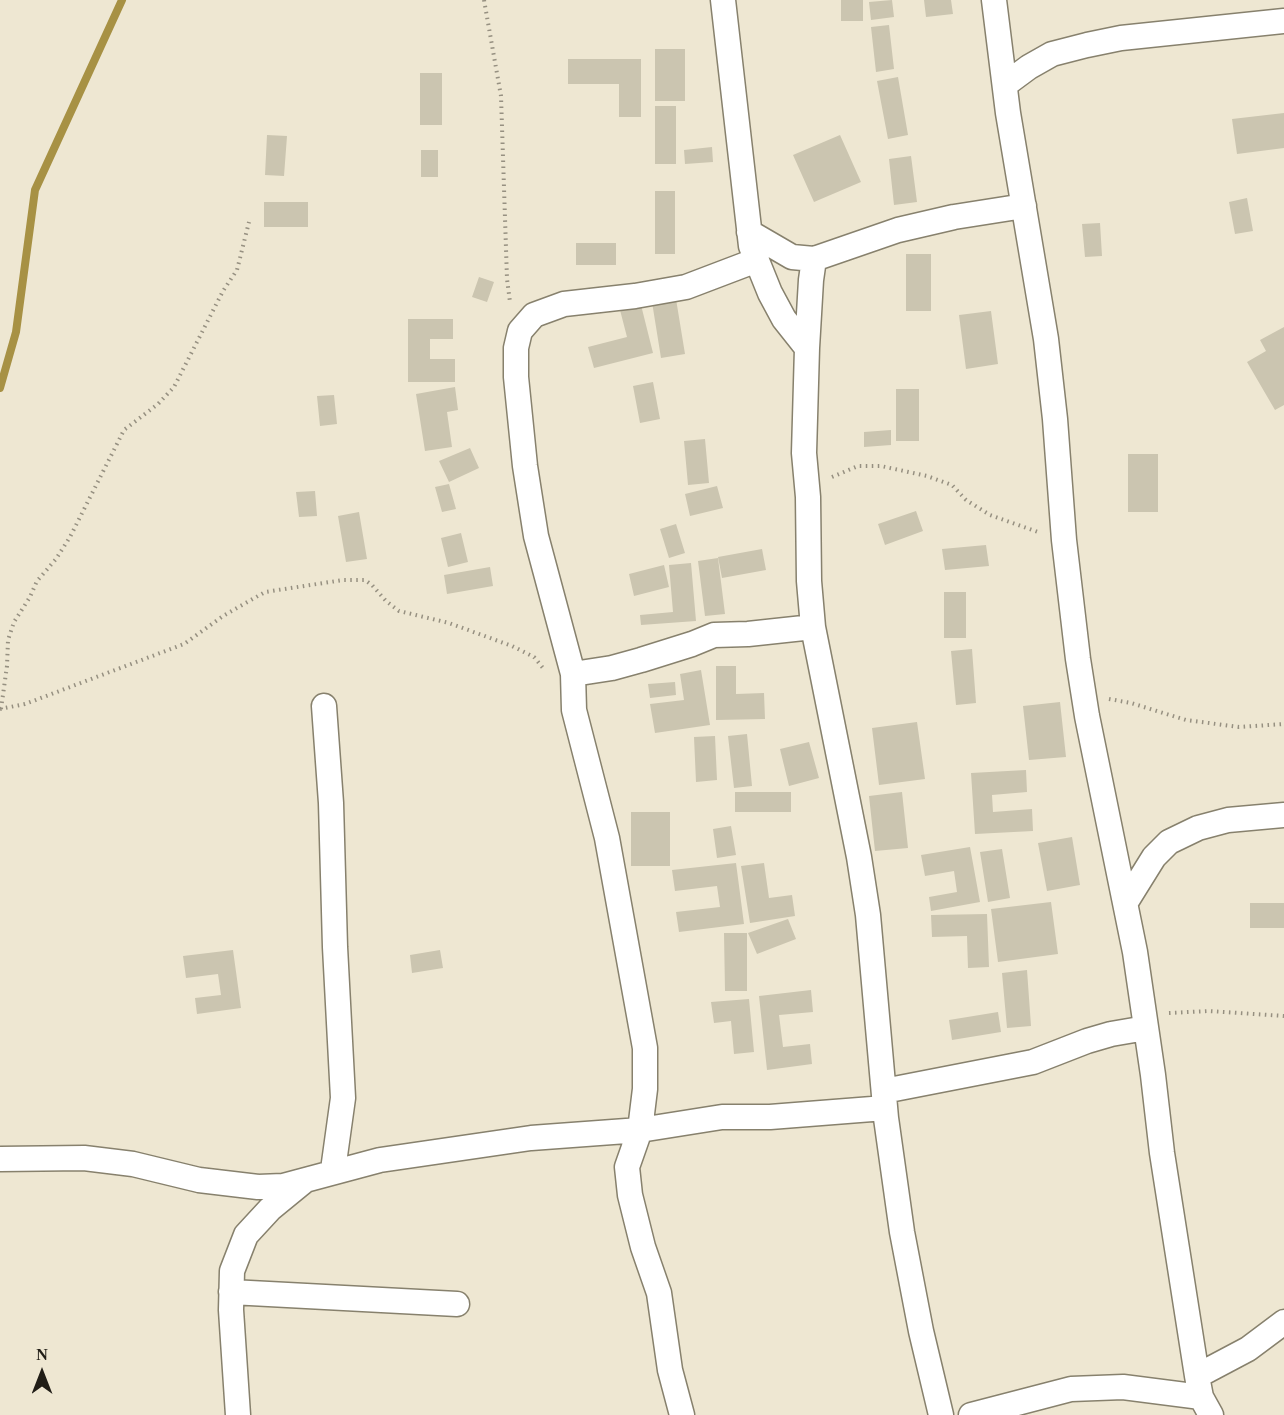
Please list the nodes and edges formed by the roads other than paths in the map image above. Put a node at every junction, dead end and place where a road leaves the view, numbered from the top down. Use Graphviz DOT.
graph roads {
  1 [pos="723,0"];
  2 [pos="994,0"];
  3 [pos="1284,21"];
  4 [pos="1006,84"];
  5 [pos="1024,206"];
  6 [pos="749,232"];
  7 [pos="814,259"];
  8 [pos="756,260"];
  9 [pos="807,348"];
  10 [pos="813,627"];
  11 [pos="573,684"];
  12 [pos="324,706"];
  13 [pos="1284,815"];
  14 [pos="1126,902"];
  15 [pos="1145,1021"];
  16 [pos="885,1100"];
  17 [pos="640,1130"];
  18 [pos="0,1159"];
  19 [pos="333,1170"];
  20 [pos="308,1178"];
  21 [pos="231,1292"];
  22 [pos="457,1304"];
  23 [pos="1284,1322"];
  24 [pos="1203,1396"];
  25 [pos="238,1415"];
  26 [pos="682,1415"];
  27 [pos="941,1415"];
  28 [pos="971,1415"];
  1 -- 6 [label="street"];
  2 -- 4 [label="street"];
  3 -- 4 [label="street"];
  4 -- 5 [label="street"];
  5 -- 7 [label="street"];
  5 -- 14 [label="street"];
  6 -- 7 [label="street"];
  6 -- 8 [label="street"];
  7 -- 9 [label="street"];
  8 -- 9 [label="street"];
  8 -- 11 [label="street"];
  9 -- 10 [label="street"];
  10 -- 11 [label="street"];
  10 -- 16 [label="street"];
  11 -- 17 [label="street"];
  12 -- 19 [label="street"];
  13 -- 14 [label="street"];
  14 -- 15 [label="street"];
  15 -- 16 [label="street"];
  15 -- 24 [label="street"];
  16 -- 17 [label="street"];
  16 -- 27 [label="street"];
  17 -- 19 [label="street"];
  17 -- 26 [label="street"];
  18 -- 20 [label="street"];
  19 -- 20 [label="street"];
  20 -- 21 [label="street"];
  21 -- 22 [label="street"];
  21 -- 25 [label="street"];
  23 -- 24 [label="street"];
  24 -- 28 [label="street"];
}
